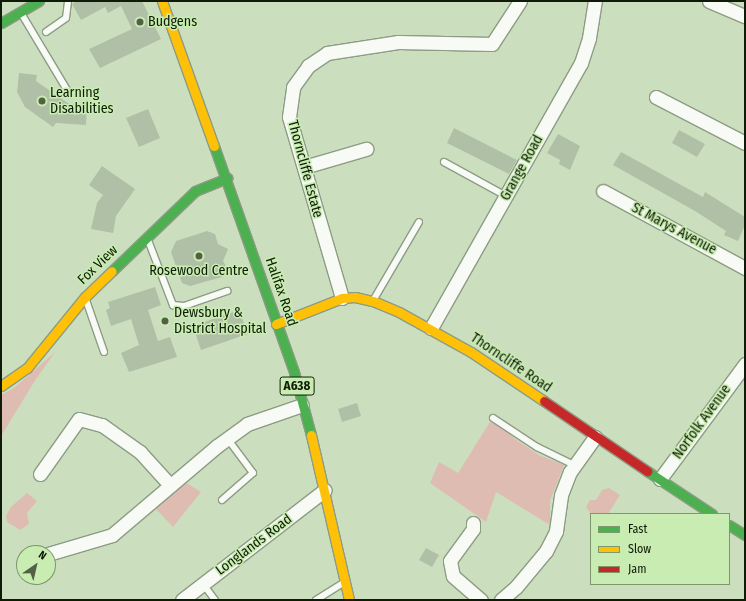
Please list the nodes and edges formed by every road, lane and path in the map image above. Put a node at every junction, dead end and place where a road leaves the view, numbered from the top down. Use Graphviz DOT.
graph roads {
  1 [pos="39,1"];
  2 [pos="68,1"];
  3 [pos="162,1"];
  4 [pos="520,1"];
  5 [pos="595,1"];
  6 [pos="709,1"];
  7 [pos="20,12"];
  8 [pos="745,16"];
  9 [pos="1,23"];
  10 [pos="46,32"];
  11 [pos="67,90"];
  12 [pos="656,97"];
  13 [pos="745,143"];
  14 [pos="366,148"];
  15 [pos="444,162"];
  16 [pos="304,166"];
  17 [pos="227,178"];
  18 [pos="603,191"];
  19 [pos="506,196"];
  20 [pos="419,222"];
  21 [pos="147,237"];
  22 [pos="745,268"];
  23 [pos="228,291"];
  24 [pos="85,297"];
  25 [pos="342,298"];
  26 [pos="373,300"];
  27 [pos="276,324"];
  28 [pos="431,328"];
  29 [pos="104,352"];
  30 [pos="745,364"];
  31 [pos="1,386"];
  32 [pos="302,405"];
  33 [pos="493,418"];
  34 [pos="595,437"];
  35 [pos="227,438"];
  36 [pos="574,464"];
  37 [pos="40,474"];
  38 [pos="660,479"];
  39 [pos="170,485"];
  40 [pos="325,490"];
  41 [pos="222,500"];
  42 [pos="711,513"];
  43 [pos="474,523"];
  44 [pos="730,526"];
  45 [pos="745,535"];
  46 [pos="56,552"];
  47 [pos="346,583"];
  48 [pos="203,584"];
  49 [pos="182,600"];
  50 [pos="215,600"];
  51 [pos="316,600"];
  52 [pos="350,600"];
  53 [pos="481,600"];
  54 [pos="502,600"];
  1 -- 7 [label="street"];
  2 -- 10 [label="lane"];
  3 -- 17 [label="street, Halifax Road / A638"];
  4 -- 16 [label="street, Thorncliffe Estate"];
  5 -- 19 [label="street, Grange Road"];
  6 -- 8 [label="street"];
  7 -- 9 [label="street"];
  7 -- 11 [label="lane"];
  12 -- 13 [label="street"];
  14 -- 16 [label="street"];
  15 -- 19 [label="lane"];
  16 -- 25 [label="street, Thorncliffe Estate"];
  17 -- 21 [label="street, Fox View"];
  17 -- 27 [label="street, Halifax Road / A638"];
  18 -- 22 [label="street, St Marys Avenue"];
  19 -- 28 [label="street, Grange Road"];
  20 -- 26 [label="lane"];
  21 -- 23 [label="lane"];
  21 -- 24 [label="street, Fox View"];
  24 -- 29 [label="lane"];
  24 -- 31 [label="street, Fox View"];
  25 -- 26 [label="street, Thorncliffe Road"];
  25 -- 27 [label="street, Thorncliffe Road"];
  26 -- 28 [label="street, Thorncliffe Road"];
  27 -- 32 [label="street, Halifax Road / A638"];
  28 -- 34 [label="street, Thorncliffe Road"];
  30 -- 38 [label="street, Norfolk Avenue"];
  32 -- 35 [label="street"];
  32 -- 40 [label="street, Halifax Road / A638"];
  33 -- 36 [label="lane"];
  34 -- 36 [label="street"];
  34 -- 38 [label="street, Thorncliffe Road"];
  35 -- 39 [label="street"];
  35 -- 41 [label="lane"];
  36 -- 54 [label="street"];
  37 -- 39 [label="street"];
  38 -- 42 [label="street, Thorncliffe Road"];
  39 -- 46 [label="street"];
  40 -- 47 [label="street, Halifax Road / A638"];
  40 -- 48 [label="street, Longlands Road"];
  43 -- 53 [label="street"];
  44 -- 45 [label="street"];
  47 -- 51 [label="lane"];
  47 -- 52 [label="street, Halifax Road / A638"];
  48 -- 49 [label="street, Longlands Road"];
  48 -- 50 [label="lane"];
}
